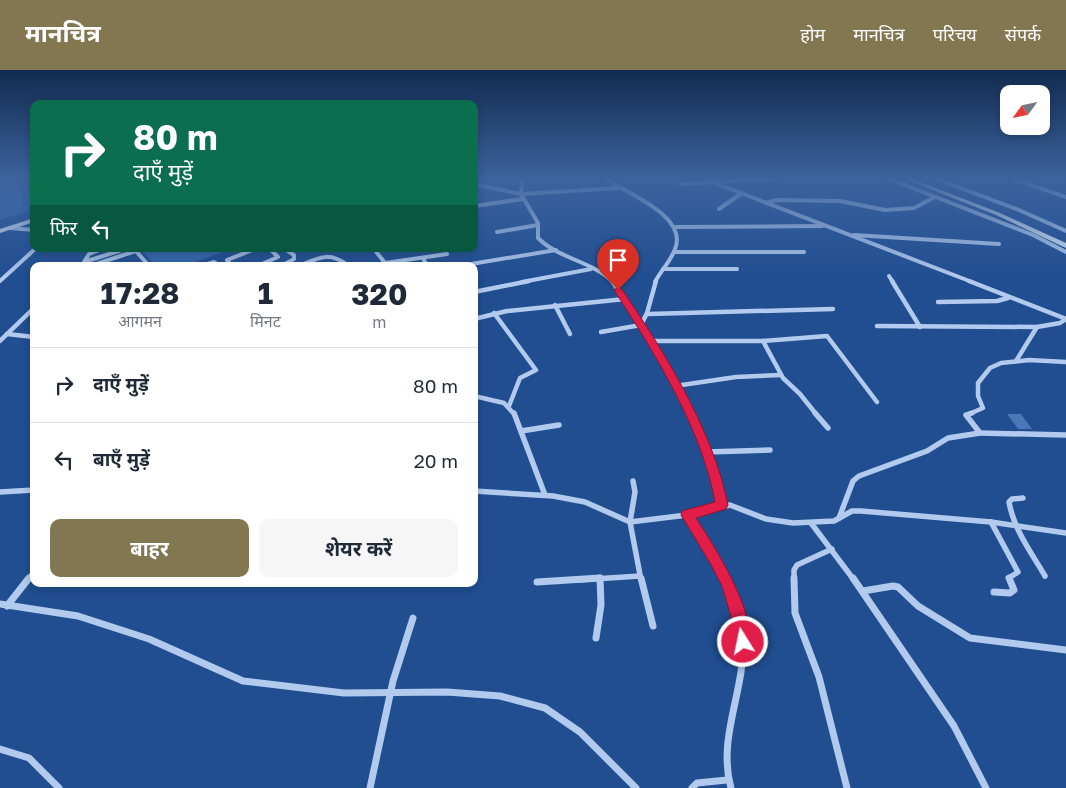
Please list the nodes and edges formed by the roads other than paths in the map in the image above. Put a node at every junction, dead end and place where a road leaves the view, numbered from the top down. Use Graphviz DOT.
graph roads {
  1 [pos="531,212"];
  2 [pos="657,212"];
  3 [pos="789,212"];
  4 [pos="972,212"];
  5 [pos="992,212"];
  6 [pos="1005,212"];
  7 [pos="1022,212"];
  8 [pos="30,214"];
  9 [pos="30,221"];
  10 [pos="0,224"];
  11 [pos="538,224"];
  12 [pos="826,226"];
  13 [pos="675,227"];
  14 [pos="10,228"];
  15 [pos="30,230"];
  16 [pos="0,231"];
  17 [pos="1066,231"];
  18 [pos="496,232"];
  19 [pos="848,234"];
  20 [pos="1066,239"];
  21 [pos="999,244"];
  22 [pos="1066,246"];
  23 [pos="556,250"];
  24 [pos="33,252"];
  25 [pos="94,252"];
  26 [pos="116,252"];
  27 [pos="133,252"];
  28 [pos="137,252"];
  29 [pos="247,252"];
  30 [pos="273,252"];
  31 [pos="290,252"];
  32 [pos="376,252"];
  33 [pos="674,252"];
  34 [pos="804,252"];
  35 [pos="1066,252"];
  36 [pos="447,254"];
  37 [pos="423,258"];
  38 [pos="84,262"];
  39 [pos="84,262"];
  40 [pos="102,262"];
  41 [pos="146,262"];
  42 [pos="229,262"];
  43 [pos="266,262"];
  44 [pos="288,262"];
  45 [pos="310,262"];
  46 [pos="344,262"];
  47 [pos="384,262"];
  48 [pos="393,262"];
  49 [pos="425,262"];
  50 [pos="478,263"];
  51 [pos="594,269"];
  52 [pos="663,269"];
  53 [pos="737,270"];
  54 [pos="889,276"];
  55 [pos="0,281"];
  56 [pos="478,291"];
  57 [pos="1008,298"];
  58 [pos="625,299"];
  59 [pos="938,302"];
  60 [pos="555,305"];
  61 [pos="833,309"];
  62 [pos="30,312"];
  63 [pos="494,313"];
  64 [pos="648,314"];
  65 [pos="478,318"];
  66 [pos="1066,319"];
  67 [pos="641,325"];
  68 [pos="877,326"];
  69 [pos="1037,326"];
  70 [pos="920,327"];
  71 [pos="601,332"];
  72 [pos="7,334"];
  73 [pos="570,334"];
  74 [pos="30,337"];
  75 [pos="762,340"];
  76 [pos="0,341"];
  77 [pos="652,341"];
  78 [pos="1016,361"];
  79 [pos="1066,362"];
  80 [pos="781,375"];
  81 [pos="675,386"];
  82 [pos="478,397"];
  83 [pos="877,402"];
  84 [pos="508,406"];
  85 [pos="559,425"];
  86 [pos="828,428"];
  87 [pos="521,431"];
  88 [pos="980,433"];
  89 [pos="1066,435"];
  90 [pos="770,450"];
  91 [pos="706,452"];
  92 [pos="633,481"];
  93 [pos="30,490"];
  94 [pos="478,491"];
  95 [pos="0,493"];
  96 [pos="545,495"];
  97 [pos="1023,498"];
  98 [pos="722,505"];
  99 [pos="687,515"];
  100 [pos="839,518"];
  101 [pos="630,522"];
  102 [pos="991,522"];
  103 [pos="811,523"];
  104 [pos="1017,527"];
  105 [pos="1066,533"];
  106 [pos="832,549"];
  107 [pos="30,576"];
  108 [pos="640,576"];
  109 [pos="1045,576"];
  110 [pos="600,578"];
  111 [pos="537,582"];
  112 [pos="863,591"];
  113 [pos="994,592"];
  114 [pos="4,605"];
  115 [pos="414,618"];
  116 [pos="653,626"];
  117 [pos="596,638"];
  118 [pos="1066,650"];
  119 [pos="390,692"];
  120 [pos="0,749"];
  121 [pos="727,780"];
  122 [pos="58,788"];
  123 [pos="370,788"];
  124 [pos="636,788"];
  125 [pos="692,788"];
  126 [pos="731,788"];
  127 [pos="847,788"];
  128 [pos="986,788"];
  1 -- 11 [label="street"];
  2 -- 13 [label="street"];
  3 -- 12 [label="street"];
  4 -- 35 [label="street"];
  5 -- 22 [label="main road"];
  6 -- 20 [label="main road"];
  7 -- 17 [label="street"];
  8 -- 10 [label="main road"];
  9 -- 14 [label="main road"];
  11 -- 18 [label="street"];
  11 -- 23 [label="street"];
  12 -- 13 [label="street"];
  12 -- 19 [label="street"];
  13 -- 33 [label="street"];
  14 -- 15 [label="street"];
  14 -- 16 [label="main road"];
  19 -- 21 [label="street"];
  19 -- 57 [label="street"];
  23 -- 50 [label="street"];
  23 -- 51 [label="street"];
  24 -- 55 [label="street"];
  25 -- 39 [label="street"];
  26 -- 38 [label="street"];
  27 -- 40 [label="street"];
  28 -- 41 [label="street"];
  29 -- 42 [label="street"];
  30 -- 43 [label="street"];
  31 -- 44 [label="street"];
  32 -- 47 [label="street"];
  33 -- 34 [label="street"];
  33 -- 52 [label="street"];
  36 -- 37 [label="street"];
  37 -- 48 [label="street"];
  37 -- 49 [label="street"];
  45 -- 46 [label="street"];
  51 -- 56 [label="street"];
  51 -- 58 [label="street"];
  52 -- 53 [label="street"];
  52 -- 64 [label="street"];
  54 -- 70 [label="street"];
  57 -- 59 [label="street"];
  57 -- 66 [label="street"];
  58 -- 60 [label="street"];
  58 -- 67 [label="street"];
  60 -- 63 [label="street"];
  60 -- 73 [label="street"];
  61 -- 64 [label="street"];
  62 -- 72 [label="street"];
  63 -- 65 [label="street"];
  63 -- 84 [label="street"];
  64 -- 67 [label="street"];
  66 -- 69 [label="street"];
  67 -- 71 [label="street"];
  67 -- 77 [label="street"];
  68 -- 70 [label="street"];
  69 -- 70 [label="street"];
  69 -- 78 [label="street"];
  72 -- 74 [label="street"];
  72 -- 76 [label="street"];
  75 -- 77 [label="street"];
  75 -- 80 [label="street"];
  75 -- 83 [label="street"];
  77 -- 81 [label="street"];
  78 -- 79 [label="street"];
  78 -- 88 [label="street"];
  80 -- 81 [label="street"];
  80 -- 86 [label="street"];
  81 -- 91 [label="street"];
  82 -- 84 [label="street"];
  84 -- 87 [label="street"];
  85 -- 87 [label="street"];
  87 -- 96 [label="street"];
  88 -- 89 [label="street"];
  88 -- 100 [label="street"];
  90 -- 91 [label="street"];
  91 -- 98 [label="street"];
  92 -- 101 [label="street"];
  93 -- 95 [label="street"];
  94 -- 96 [label="street"];
  96 -- 101 [label="street"];
  97 -- 104 [label="street"];
  98 -- 99 [label="street"];
  98 -- 103 [label="street"];
  99 -- 101 [label="street"];
  99 -- 121 [label="street"];
  100 -- 102 [label="street"];
  100 -- 103 [label="street"];
  101 -- 108 [label="street"];
  102 -- 104 [label="street"];
  102 -- 113 [label="street"];
  103 -- 106 [label="street"];
  104 -- 105 [label="street"];
  104 -- 109 [label="street"];
  106 -- 112 [label="street"];
  106 -- 127 [label="street"];
  107 -- 114 [label="street"];
  108 -- 110 [label="street"];
  108 -- 116 [label="street"];
  110 -- 111 [label="street"];
  110 -- 117 [label="street"];
  112 -- 118 [label="street"];
  112 -- 128 [label="street"];
  114 -- 119 [label="street"];
  115 -- 119 [label="street"];
  119 -- 123 [label="street"];
  119 -- 124 [label="street"];
  120 -- 122 [label="street"];
  121 -- 125 [label="street"];
  121 -- 126 [label="street"];
}
